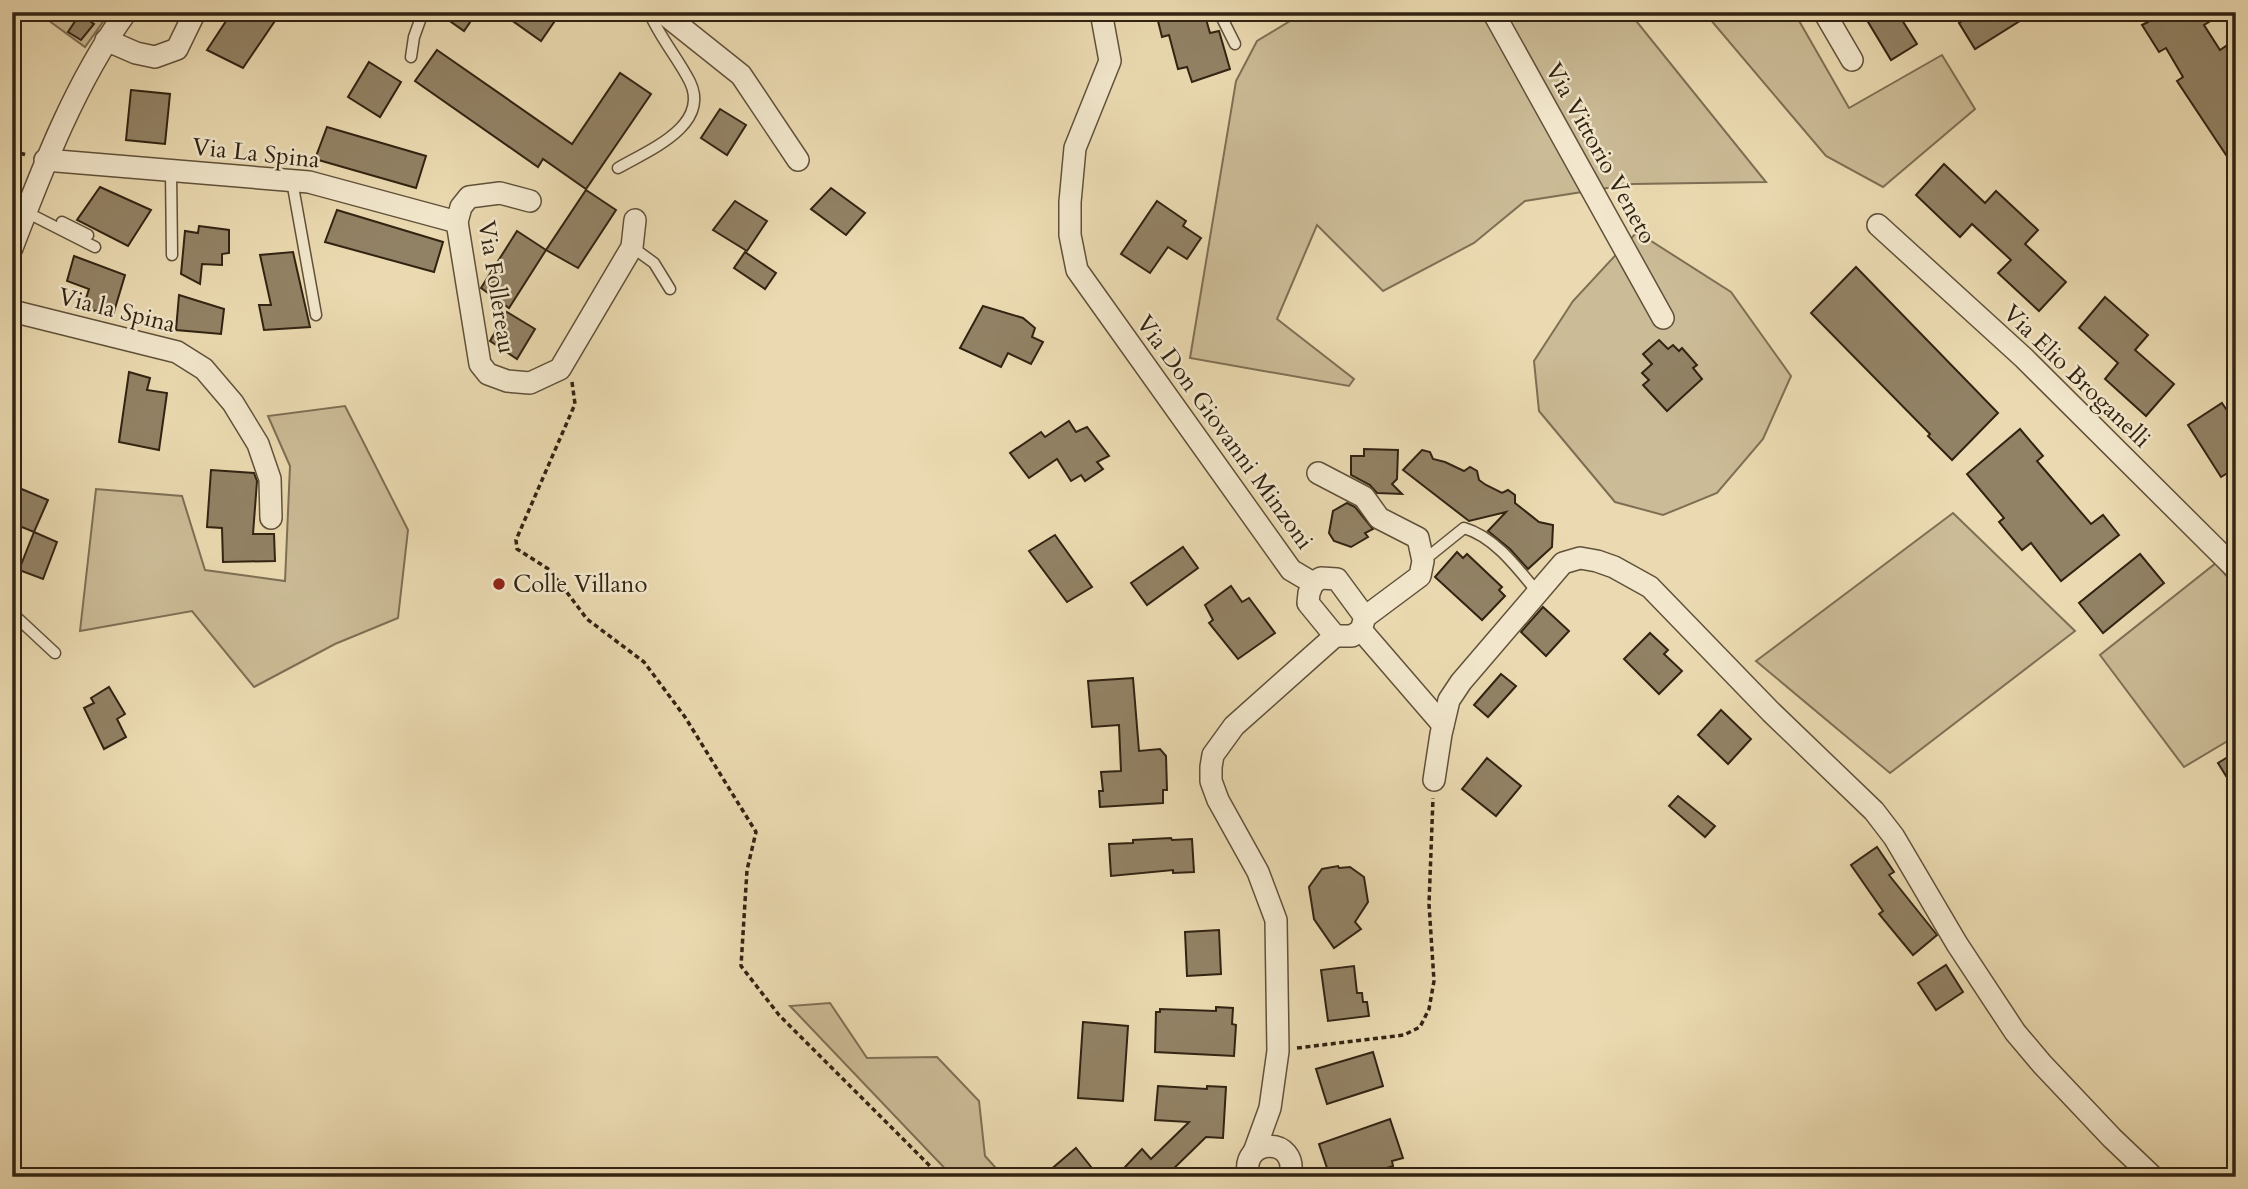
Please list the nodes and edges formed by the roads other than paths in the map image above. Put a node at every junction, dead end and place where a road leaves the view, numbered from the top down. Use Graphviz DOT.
graph roads {
  1 [pos="126,12"];
  2 [pos="195,12"];
  3 [pos="423,12"];
  4 [pos="649,12"];
  5 [pos="662,12"];
  6 [pos="1101,12"];
  7 [pos="1219,12"];
  8 [pos="1493,12"];
  9 [pos="1824,12"];
  10 [pos="106,40"];
  11 [pos="1235,44"];
  12 [pos="411,57"];
  13 [pos="1852,60"];
  14 [pos="45,160"];
  15 [pos="798,160"];
  16 [pos="618,168"];
  17 [pos="171,171"];
  18 [pos="292,181"];
  19 [pos="530,201"];
  20 [pos="27,209"];
  21 [pos="635,220"];
  22 [pos="457,222"];
  23 [pos="1878,225"];
  24 [pos="88,235"];
  25 [pos="95,247"];
  26 [pos="632,247"];
  27 [pos="12,248"];
  28 [pos="172,255"];
  29 [pos="670,289"];
  30 [pos="12,311"];
  31 [pos="316,315"];
  32 [pos="1664,318"];
  33 [pos="1318,473"];
  34 [pos="271,518"];
  35 [pos="1423,561"];
  36 [pos="2236,569"];
  37 [pos="1313,583"];
  38 [pos="1538,593"];
  39 [pos="12,613"];
  40 [pos="1363,624"];
  41 [pos="1335,636"];
  42 [pos="55,653"];
  43 [pos="1443,725"];
  44 [pos="1434,780"];
  45 [pos="1270,1108"];
  46 [pos="1279,1148"];
  47 [pos="1251,1163"];
  48 [pos="1230,1177"];
  49 [pos="1290,1177"];
  50 [pos="2153,1177"];
  1 -- 10 [label="street"];
  2 -- 10 [label="street"];
  3 -- 12 [label="lane"];
  4 -- 16 [label="lane"];
  5 -- 15 [label="street"];
  6 -- 37 [label="street, Via Don Giovanni Minzoni"];
  7 -- 11 [label="lane"];
  8 -- 32 [label="street, Via Vittorio Veneto"];
  9 -- 13 [label="street"];
  10 -- 14 [label="street"];
  14 -- 17 [label="street, Via La Spina"];
  14 -- 20 [label="street"];
  17 -- 18 [label="street, Via La Spina"];
  17 -- 28 [label="lane"];
  18 -- 22 [label="street, Via La Spina"];
  18 -- 31 [label="lane"];
  19 -- 22 [label="street, Via Follereau"];
  20 -- 24 [label="lane"];
  20 -- 25 [label="lane"];
  20 -- 27 [label="street"];
  21 -- 26 [label="street"];
  22 -- 26 [label="street, Via Follereau"];
  23 -- 36 [label="street, Via Elio Broganelli"];
  26 -- 29 [label="lane"];
  30 -- 34 [label="street, Via la Spina"];
  33 -- 35 [label="street"];
  35 -- 38 [label="lane"];
  35 -- 40 [label="street"];
  37 -- 40 [label="street"];
  37 -- 41 [label="street, Via Don Giovanni Minzoni"];
  38 -- 43 [label="street"];
  38 -- 50 [label="street"];
  39 -- 42 [label="lane"];
  40 -- 41 [label="street"];
  40 -- 43 [label="street"];
  41 -- 45 [label="street"];
  43 -- 44 [label="street"];
  45 -- 46 [label="street"];
  45 -- 47 [label="street"];
  46 -- 47 [label="street"];
  46 -- 49 [label="street"];
  47 -- 48 [label="street"];
}
